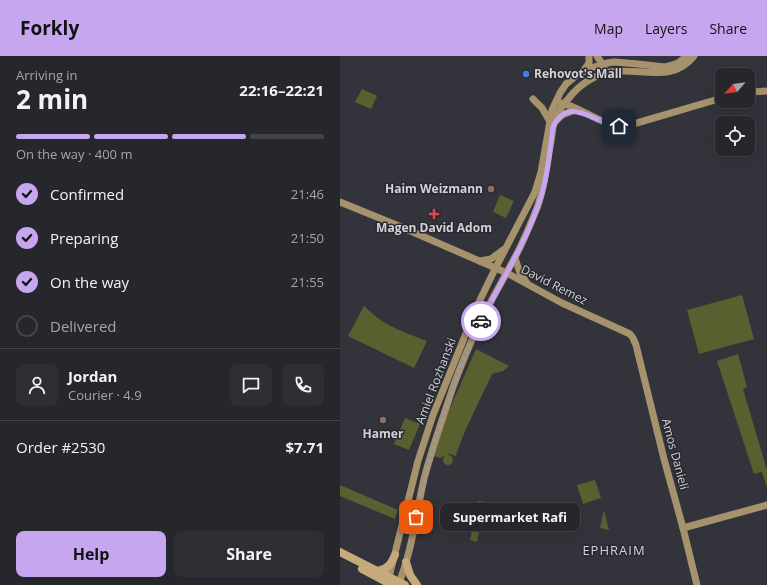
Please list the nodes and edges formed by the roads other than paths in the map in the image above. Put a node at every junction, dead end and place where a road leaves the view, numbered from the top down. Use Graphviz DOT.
graph roads {
  1 [pos="589,56"];
  2 [pos="597,56"];
  3 [pos="618,56"];
  4 [pos="687,56"];
  5 [pos="694,56"];
  6 [pos="605,61"];
  7 [pos="638,64"];
  8 [pos="582,72"];
  9 [pos="606,73"];
  10 [pos="767,91"];
  11 [pos="755,92"];
  12 [pos="572,94"];
  13 [pos="533,99"];
  14 [pos="715,100"];
  15 [pos="554,105"];
  16 [pos="563,106"];
  17 [pos="575,110"];
  18 [pos="551,124"];
  19 [pos="340,202"];
  20 [pos="505,249"];
  21 [pos="515,258"];
  22 [pos="480,261"];
  23 [pos="495,269"];
  24 [pos="506,273"];
  25 [pos="528,285"];
  26 [pos="625,332"];
  27 [pos="767,505"];
  28 [pos="683,528"];
  29 [pos="340,552"];
  30 [pos="395,556"];
  31 [pos="340,557"];
  32 [pos="406,562"];
  33 [pos="378,571"];
  34 [pos="394,583"];
  35 [pos="417,585"];
  36 [pos="697,585"];
  1 -- 8 [label="street"];
  2 -- 6 [label="street"];
  3 -- 7 [label="street"];
  4 -- 7 [label="street"];
  5 -- 9 [label="street, Amiel Rozhanski"];
  6 -- 7 [label="street"];
  6 -- 8 [label="street"];
  6 -- 9 [label="street"];
  8 -- 15 [label="street, Amiel Rozhanski"];
  9 -- 12 [label="street, Amiel Rozhanski"];
  10 -- 11 [label="street"];
  12 -- 16 [label="street, Amiel Rozhanski"];
  12 -- 17 [label="street"];
  13 -- 18 [label="street"];
  14 -- 17 [label="street"];
  15 -- 16 [label="street"];
  15 -- 18 [label="street, Amiel Rozhanski"];
  16 -- 17 [label="street"];
  16 -- 18 [label="street, Amiel Rozhanski"];
  17 -- 18 [label="street"];
  18 -- 20 [label="street, Amiel Rozhanski"];
  18 -- 21 [label="street, Amiel Rozhanski"];
  19 -- 22 [label="street, David Remez"];
  20 -- 22 [label="street"];
  20 -- 23 [label="street, Amiel Rozhanski"];
  21 -- 24 [label="street, Amiel Rozhanski"];
  21 -- 25 [label="street"];
  22 -- 23 [label="street, David Remez"];
  23 -- 24 [label="street, David Remez"];
  23 -- 30 [label="street, Amiel Rozhanski"];
  24 -- 25 [label="street, David Remez"];
  24 -- 32 [label="street, Amiel Rozhanski"];
  25 -- 26 [label="street, David Remez"];
  26 -- 28 [label="street, Amos Danieli"];
  27 -- 28 [label="street"];
  28 -- 36 [label="street, Amos Danieli"];
  29 -- 33 [label="main road"];
  30 -- 33 [label="main road"];
  30 -- 34 [label="street, Amiel Rozhanski"];
  31 -- 34 [label="main road"];
  32 -- 34 [label="street, Amiel Rozhanski"];
  32 -- 35 [label="main road"];
  33 -- 34 [label="main road"];
}
